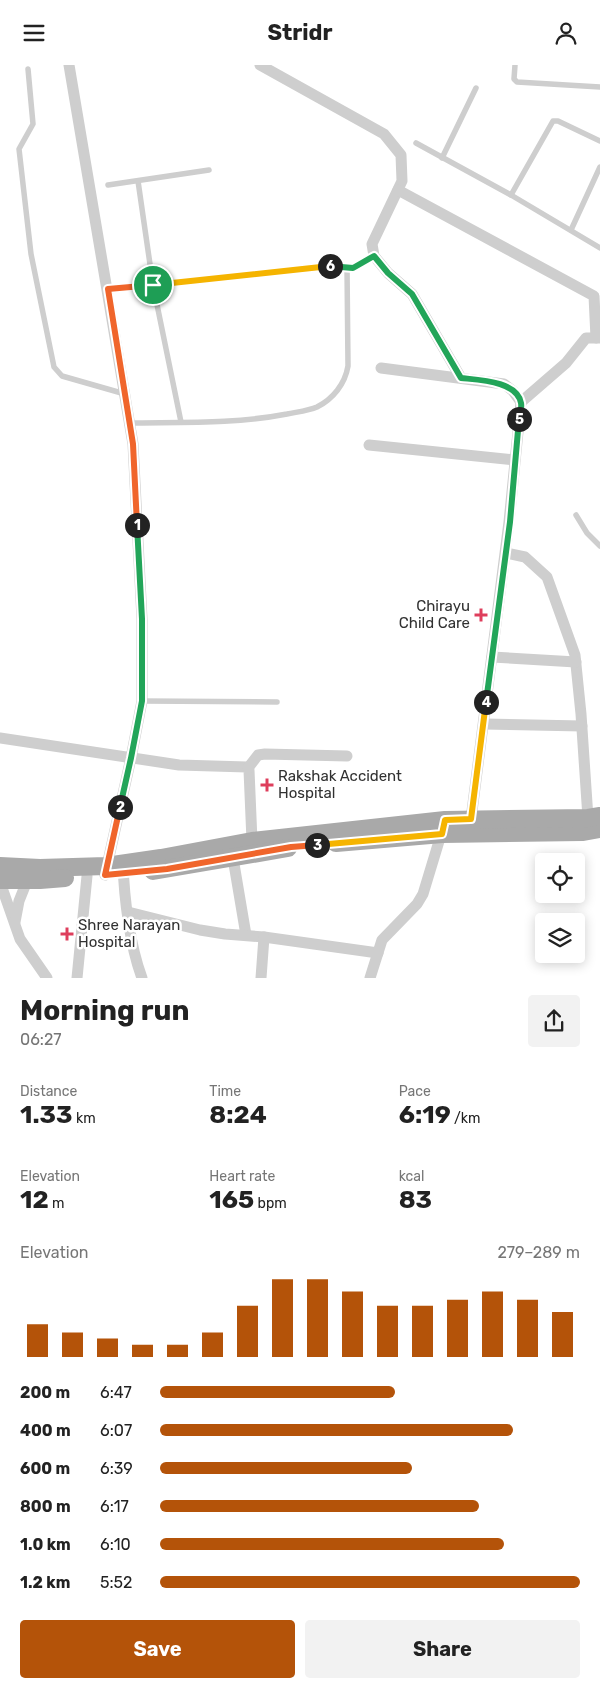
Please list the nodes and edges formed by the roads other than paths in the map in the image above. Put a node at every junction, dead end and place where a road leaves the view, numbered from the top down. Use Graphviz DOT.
graph roads {
  1 [pos="69,65"];
  2 [pos="260,65"];
  3 [pos="515,65"];
  4 [pos="28,69"];
  5 [pos="600,87"];
  6 [pos="476,89"];
  7 [pos="600,141"];
  8 [pos="416,143"];
  9 [pos="442,158"];
  10 [pos="600,167"];
  11 [pos="210,170"];
  12 [pos="138,181"];
  13 [pos="108,185"];
  14 [pos="398,190"];
  15 [pos="511,195"];
  16 [pos="571,230"];
  17 [pos="600,248"];
  18 [pos="374,256"];
  19 [pos="347,267"];
  20 [pos="153,285"];
  21 [pos="108,289"];
  22 [pos="598,338"];
  23 [pos="381,368"];
  24 [pos="461,378"];
  25 [pos="125,394"];
  26 [pos="521,402"];
  27 [pos="181,422"];
  28 [pos="130,423"];
  29 [pos="369,445"];
  30 [pos="515,460"];
  31 [pos="576,515"];
  32 [pos="600,546"];
  33 [pos="506,553"];
  34 [pos="492,657"];
  35 [pos="576,662"];
  36 [pos="142,701"];
  37 [pos="277,702"];
  38 [pos="484,724"];
  39 [pos="582,726"];
  40 [pos="0,738"];
  41 [pos="347,756"];
  42 [pos="131,758"];
  43 [pos="248,768"];
  44 [pos="471,819"];
  45 [pos="596,821"];
  46 [pos="443,827"];
  47 [pos="252,841"];
  48 [pos="233,858"];
  49 [pos="0,866"];
  50 [pos="123,868"];
  51 [pos="99,872"];
  52 [pos="30,874"];
  53 [pos="0,881"];
  54 [pos="128,912"];
  55 [pos="15,927"];
  56 [pos="246,935"];
  57 [pos="264,937"];
  58 [pos="378,953"];
  59 [pos="47,978"];
  60 [pos="77,978"];
  61 [pos="142,978"];
  62 [pos="261,978"];
  63 [pos="370,978"];
  1 -- 21 [label="street"];
  2 -- 14 [label="street"];
  3 -- 5 [label="lane"];
  4 -- 25 [label="lane"];
  6 -- 9 [label="lane"];
  7 -- 15 [label="lane"];
  8 -- 9 [label="lane"];
  9 -- 15 [label="lane"];
  10 -- 16 [label="lane"];
  11 -- 12 [label="lane"];
  12 -- 13 [label="lane"];
  12 -- 20 [label="lane"];
  14 -- 18 [label="street"];
  14 -- 22 [label="street"];
  15 -- 16 [label="lane"];
  16 -- 17 [label="lane"];
  18 -- 19 [label="lane"];
  18 -- 24 [label="street"];
  19 -- 20 [label="lane"];
  19 -- 27 [label="lane"];
  20 -- 21 [label="lane"];
  20 -- 27 [label="lane"];
  21 -- 25 [label="street"];
  22 -- 26 [label="street"];
  23 -- 24 [label="street"];
  24 -- 26 [label="street"];
  25 -- 28 [label="street"];
  26 -- 30 [label="street"];
  27 -- 28 [label="lane"];
  28 -- 36 [label="street"];
  29 -- 30 [label="street"];
  30 -- 33 [label="street"];
  31 -- 32 [label="lane"];
  33 -- 34 [label="street"];
  33 -- 35 [label="street"];
  34 -- 35 [label="street"];
  34 -- 38 [label="street"];
  35 -- 39 [label="street"];
  36 -- 37 [label="lane"];
  36 -- 42 [label="street"];
  38 -- 39 [label="street"];
  38 -- 44 [label="street"];
  39 -- 45 [label="street"];
  40 -- 42 [label="street"];
  41 -- 43 [label="street"];
  42 -- 43 [label="street"];
  42 -- 51 [label="street"];
  43 -- 47 [label="street"];
  44 -- 45 [label="main road"];
  44 -- 46 [label="main road"];
  45 -- 46 [label="main road"];
  46 -- 47 [label="main road"];
  46 -- 48 [label="main road"];
  46 -- 58 [label="street"];
  47 -- 50 [label="main road"];
  48 -- 50 [label="main road"];
  48 -- 56 [label="street"];
  49 -- 52 [label="main road"];
  50 -- 51 [label="main road"];
  50 -- 54 [label="street"];
  51 -- 52 [label="main road"];
  51 -- 60 [label="street"];
  52 -- 53 [label="main road"];
  52 -- 55 [label="street"];
  53 -- 55 [label="street"];
  54 -- 56 [label="street"];
  54 -- 61 [label="street"];
  55 -- 59 [label="street"];
  56 -- 57 [label="street"];
  57 -- 58 [label="street"];
  57 -- 62 [label="street"];
  58 -- 63 [label="street"];
}
